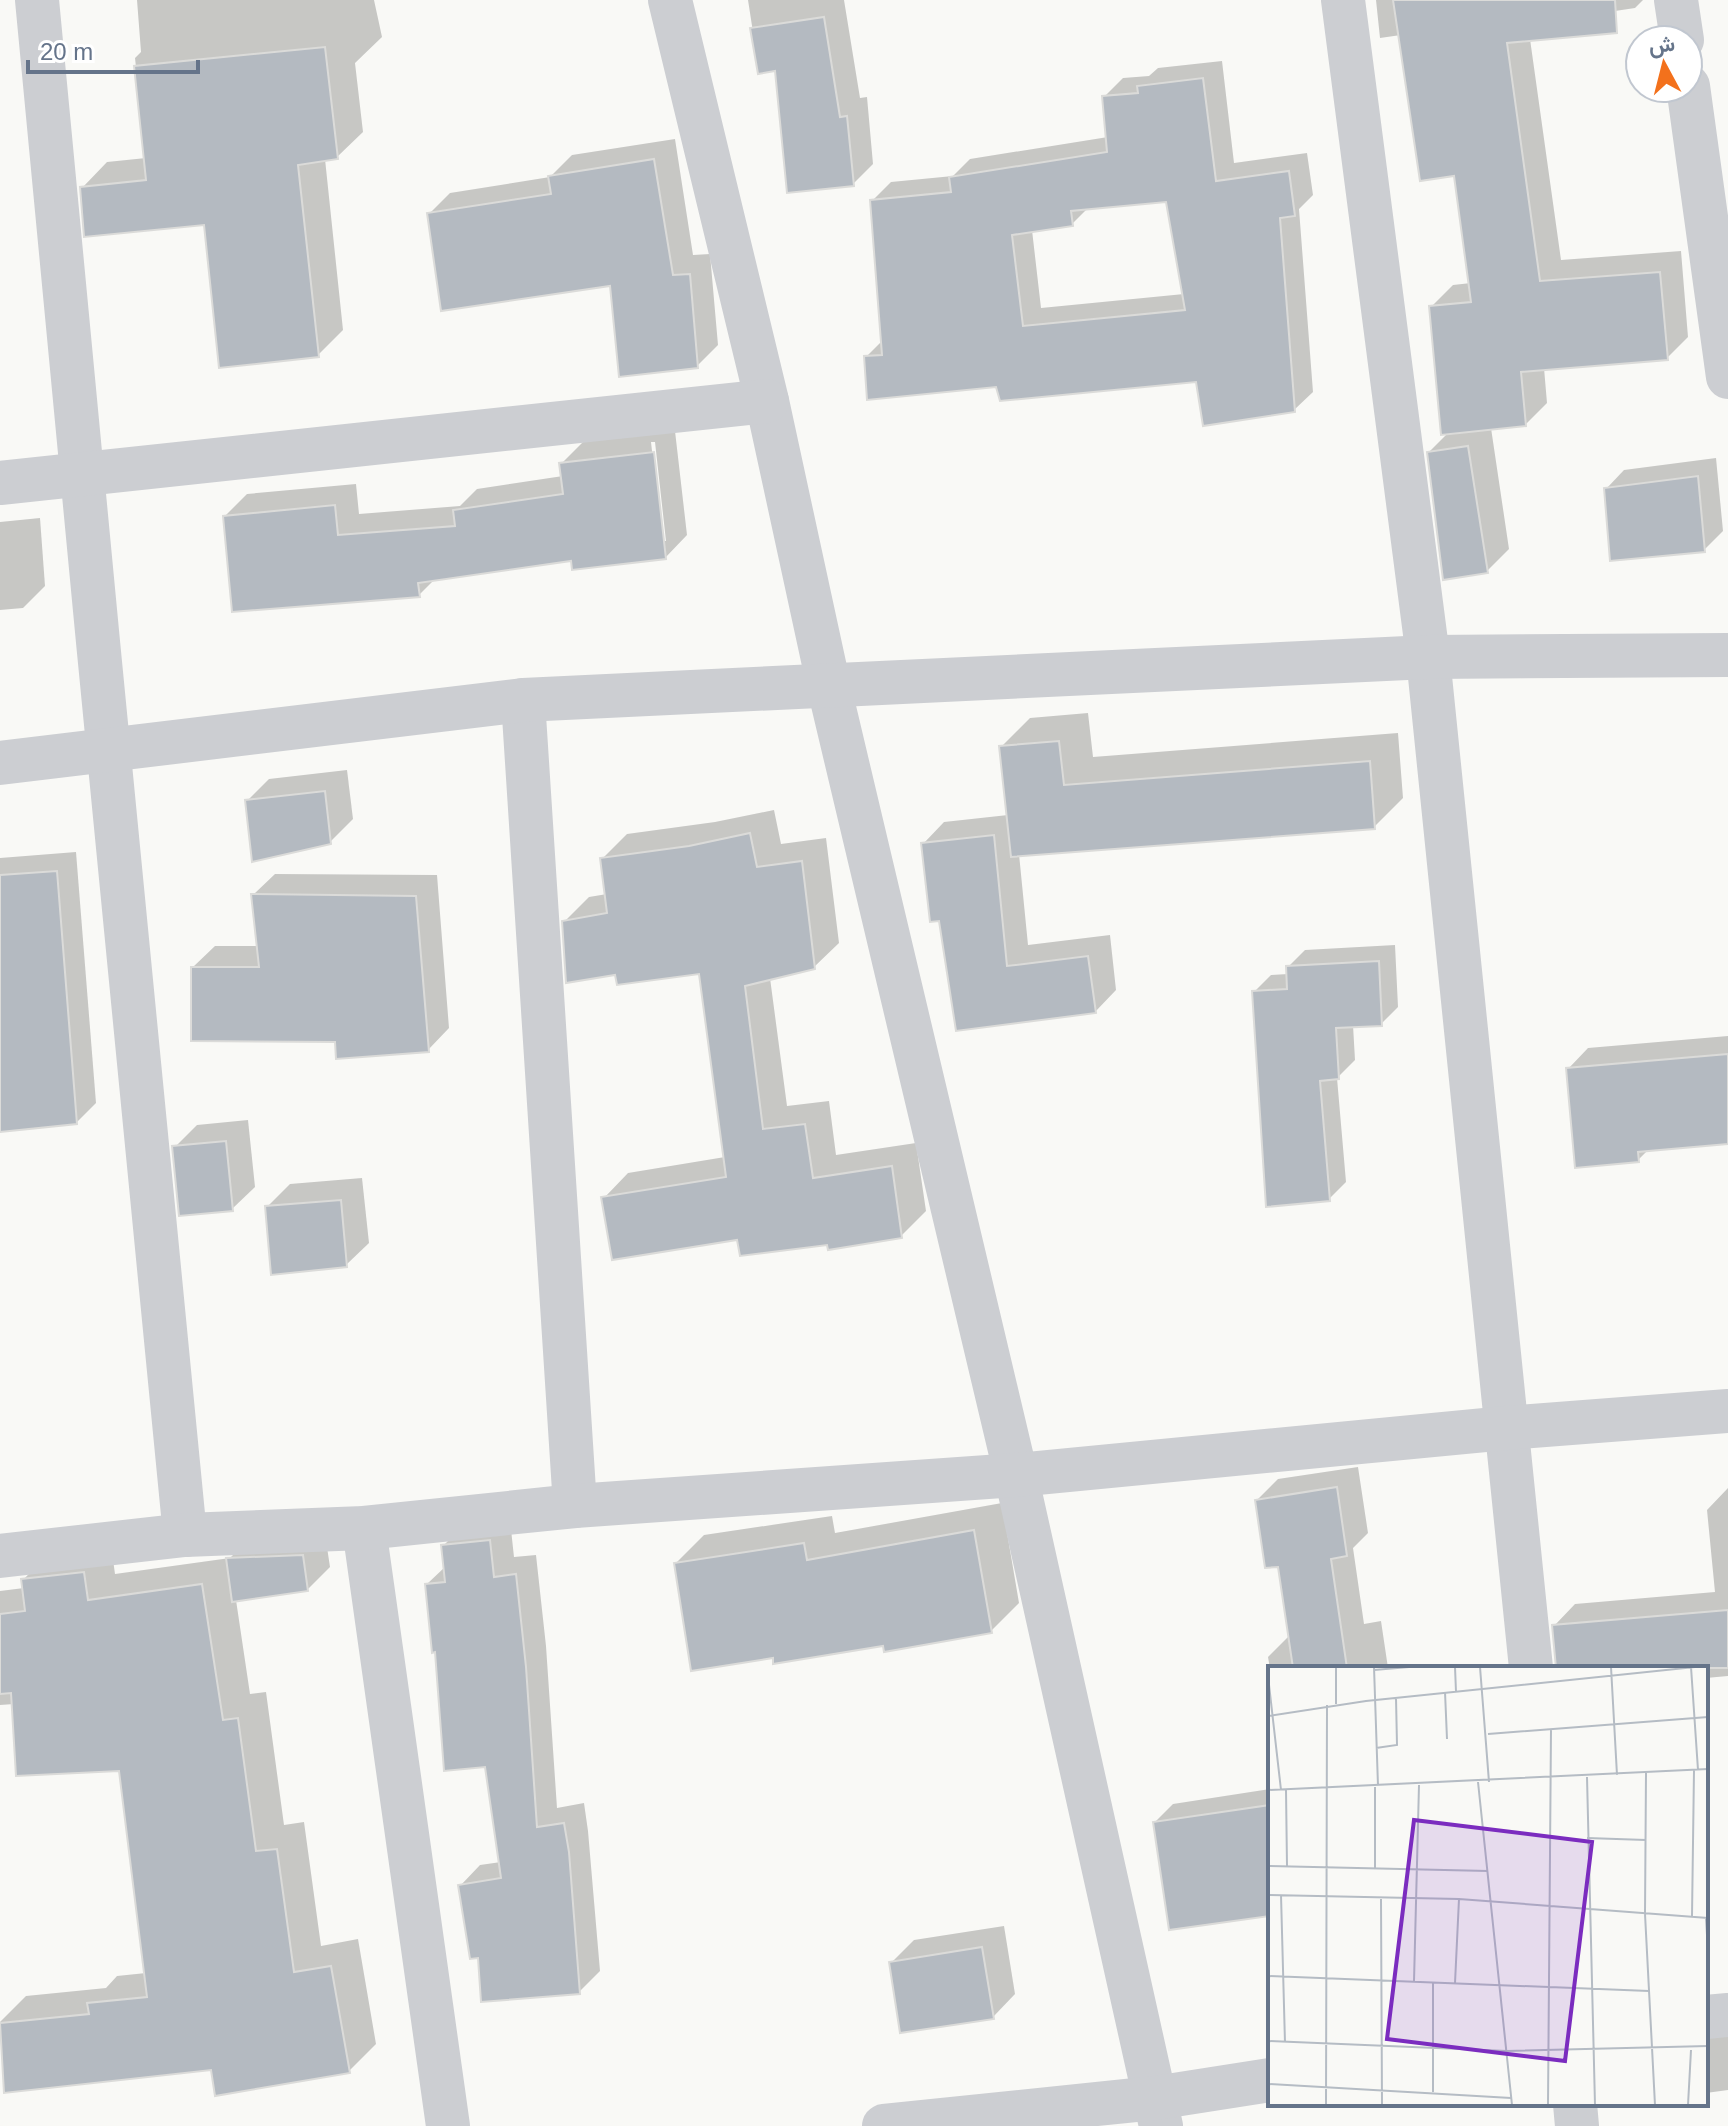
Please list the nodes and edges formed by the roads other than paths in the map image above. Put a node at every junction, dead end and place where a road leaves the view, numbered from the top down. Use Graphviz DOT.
graph roads {
  1 [pos="37,0"];
  2 [pos="670,0"];
  3 [pos="1343,0"];
  4 [pos="1676,0"];
  5 [pos="1680,24"];
  6 [pos="1690,104"];
  7 [pos="1728,377"];
  8 [pos="767,401"];
  9 [pos="80,475"];
  10 [pos="0,483"];
  11 [pos="1728,655"];
  12 [pos="1428,657"];
  13 [pos="829,687"];
  14 [pos="523,700"];
  15 [pos="109,749"];
  16 [pos="0,763"];
  17 [pos="1728,1411"];
  18 [pos="1506,1428"];
  19 [pos="1016,1475"];
  20 [pos="575,1506"];
  21 [pos="364,1528"];
  22 [pos="185,1535"];
  23 [pos="0,1556"];
  24 [pos="1531,1666"];
  25 [pos="1728,2015"];
  26 [pos="1708,2017"];
  27 [pos="1268,2081"];
  28 [pos="1575,2106"];
  29 [pos="1158,2112"];
  30 [pos="448,2126"];
  31 [pos="884,2126"];
  32 [pos="1577,2126"];
  1 -- 9 [label="street"];
  2 -- 8 [label="street"];
  3 -- 12 [label="street"];
  4 -- 5 [label="street"];
  6 -- 7 [label="street"];
  8 -- 9 [label="street"];
  8 -- 13 [label="street"];
  9 -- 10 [label="street"];
  9 -- 15 [label="street"];
  11 -- 12 [label="street"];
  12 -- 13 [label="street"];
  12 -- 18 [label="street"];
  13 -- 14 [label="street"];
  13 -- 19 [label="street"];
  14 -- 15 [label="street"];
  14 -- 20 [label="street"];
  15 -- 16 [label="street"];
  15 -- 22 [label="street"];
  17 -- 18 [label="street"];
  18 -- 19 [label="street"];
  18 -- 24 [label="street"];
  19 -- 20 [label="street"];
  19 -- 29 [label="street"];
  20 -- 21 [label="street"];
  21 -- 22 [label="street"];
  21 -- 30 [label="street"];
  22 -- 23 [label="street"];
  25 -- 26 [label="street"];
  27 -- 29 [label="street"];
  28 -- 32 [label="street"];
  29 -- 31 [label="street"];
}
